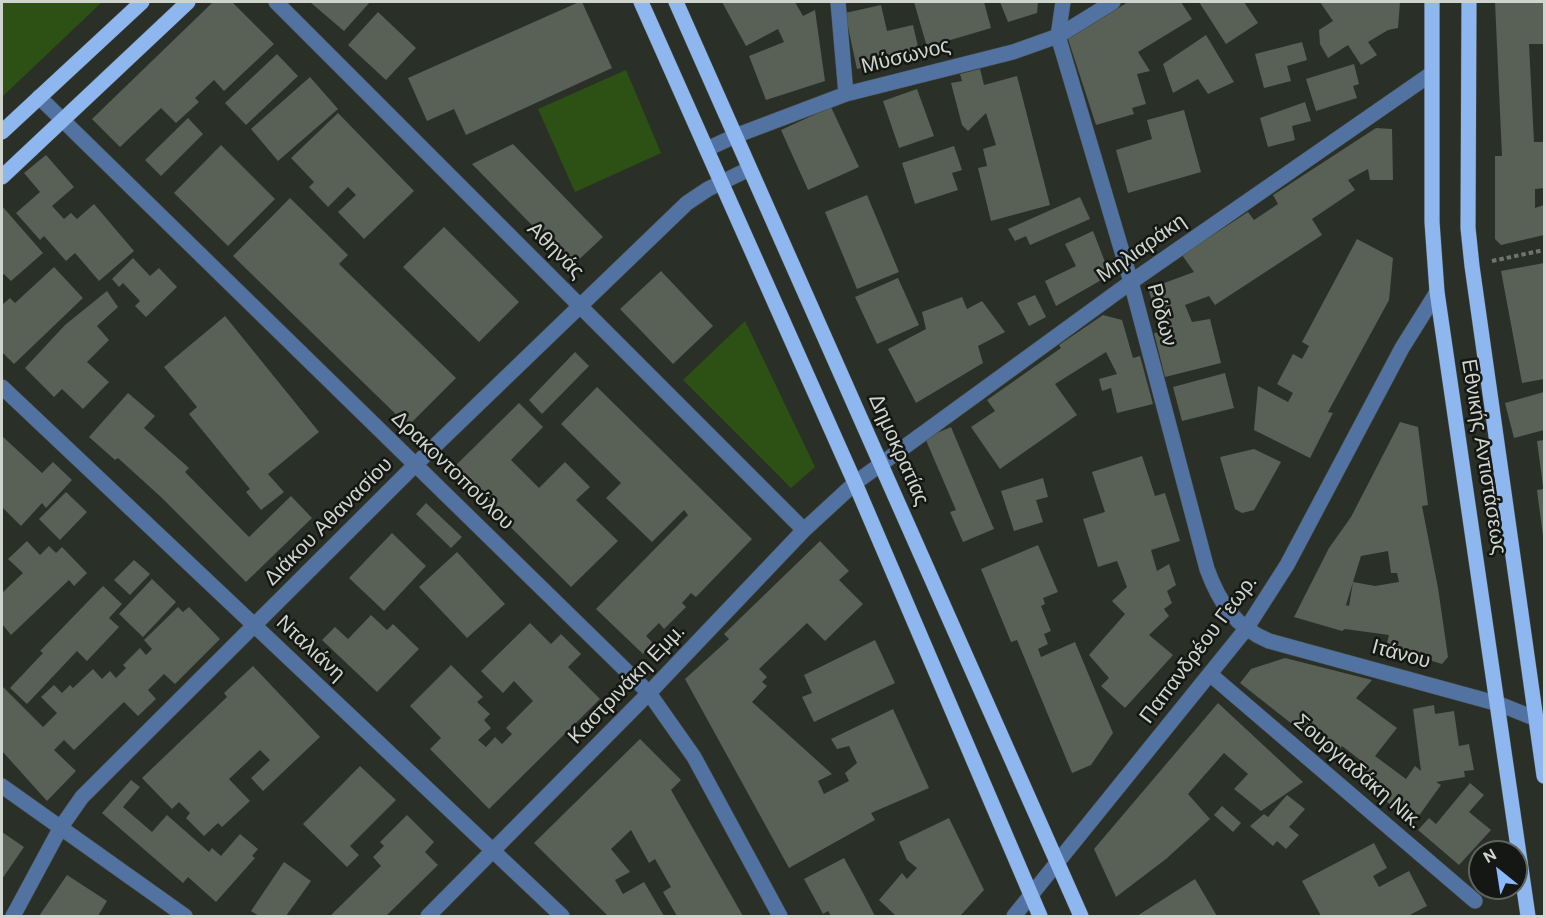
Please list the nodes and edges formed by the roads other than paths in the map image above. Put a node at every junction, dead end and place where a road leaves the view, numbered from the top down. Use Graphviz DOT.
graph roads {
  1 [pos="142,2"];
  2 [pos="188,2"];
  3 [pos="276,2"];
  4 [pos="641,2"];
  5 [pos="676,2"];
  6 [pos="838,2"];
  7 [pos="1063,2"];
  8 [pos="1113,2"];
  9 [pos="1432,2"];
  10 [pos="1469,2"];
  11 [pos="1058,36"];
  12 [pos="1431,74"];
  13 [pos="846,94"];
  14 [pos="39,98"];
  15 [pos="62,120"];
  16 [pos="2,132"];
  17 [pos="735,136"];
  18 [pos="707,149"];
  19 [pos="749,169"];
  20 [pos="2,177"];
  21 [pos="721,181"];
  22 [pos="1131,282"];
  23 [pos="1437,292"];
  24 [pos="580,305"];
  25 [pos="2,387"];
  26 [pos="880,463"];
  27 [pos="415,465"];
  28 [pos="855,483"];
  29 [pos="804,530"];
  30 [pos="254,626"];
  31 [pos="1246,629"];
  32 [pos="1211,675"];
  33 [pos="649,693"];
  34 [pos="1499,704"];
  35 [pos="1540,720"];
  36 [pos="1545,776"];
  37 [pos="2,786"];
  38 [pos="61,827"];
  39 [pos="494,852"];
  40 [pos="1058,864"];
  41 [pos="1031,896"];
  42 [pos="1475,901"];
  43 [pos="13,916"];
  44 [pos="185,916"];
  45 [pos="428,916"];
  46 [pos="562,916"];
  47 [pos="780,916"];
  48 [pos="1014,916"];
  49 [pos="1040,916"];
  50 [pos="1081,916"];
  51 [pos="1528,916"];
  1 -- 14 [label="main road"];
  2 -- 15 [label="main road"];
  3 -- 24 [label="street, Αθηνάς"];
  4 -- 18 [label="main road"];
  5 -- 17 [label="main road, Δημοκρατίας"];
  6 -- 13 [label="street"];
  7 -- 11 [label="street, Ρόδων"];
  8 -- 11 [label="street, Μύσωνος"];
  9 -- 12 [label="main road, Εθνικής Αντιστάσεως"];
  10 -- 35 [label="main road, Εθνικής Αντιστάσεως"];
  11 -- 13 [label="street, Μύσωνος"];
  11 -- 22 [label="street, Ρόδων"];
  12 -- 22 [label="street, Μηλιαράκη"];
  12 -- 23 [label="main road, Εθνικής Αντιστάσεως"];
  13 -- 17 [label="street, Μύσωνος"];
  14 -- 15 [label="street, Δρακοντοπούλου"];
  14 -- 16 [label="main road"];
  15 -- 20 [label="main road"];
  15 -- 27 [label="street, Δρακοντοπούλου"];
  17 -- 18 [label="street, Μύσωνος"];
  17 -- 19 [label="main road, Δημοκρατίας"];
  18 -- 21 [label="main road"];
  19 -- 21 [label="street, Διάκου Αθανασίου"];
  19 -- 26 [label="main road, Δημοκρατίας"];
  21 -- 24 [label="street, Διάκου Αθανασίου"];
  21 -- 28 [label="main road"];
  22 -- 26 [label="street, Μηλιαράκη"];
  22 -- 31 [label="street, Ρόδων"];
  23 -- 31 [label="street, Παπανδρέου Γεωρ."];
  23 -- 34 [label="main road, Εθνικής Αντιστάσεως"];
  24 -- 27 [label="street, Διάκου Αθανασίου"];
  24 -- 29 [label="street, Αθηνάς"];
  25 -- 30 [label="street, Νταλιάνη"];
  26 -- 28 [label="street, Μηλιαράκη"];
  26 -- 40 [label="main road, Δημοκρατίας"];
  27 -- 30 [label="street, Διάκου Αθανασίου"];
  27 -- 33 [label="street, Δρακοντοπούλου"];
  28 -- 29 [label="street, Καστρινάκη Εμμ."];
  28 -- 41 [label="main road"];
  29 -- 33 [label="street, Καστρινάκη Εμμ."];
  30 -- 38 [label="street, Διάκου Αθανασίου"];
  30 -- 39 [label="street, Νταλιάνη"];
  31 -- 32 [label="street, Παπανδρέου Γεωρ."];
  31 -- 34 [label="street, Ιτάνου"];
  32 -- 40 [label="street, Παπανδρέου Γεωρ."];
  32 -- 42 [label="street, Σουργιαδάκη Νικ."];
  33 -- 39 [label="street, Καστρινάκη Εμμ."];
  33 -- 47 [label="street, Δρακοντοπούλου"];
  34 -- 35 [label="street, Ιτάνου"];
  34 -- 51 [label="main road, Εθνικής Αντιστάσεως"];
  35 -- 36 [label="main road, Εθνικής Αντιστάσεως"];
  37 -- 38 [label="street"];
  38 -- 43 [label="street, Διάκου Αθανασίου"];
  38 -- 44 [label="street"];
  39 -- 45 [label="street, Καστρινάκη Εμμ."];
  39 -- 46 [label="street, Νταλιάνη"];
  40 -- 41 [label="street, Παπανδρέου Γεωρ."];
  40 -- 50 [label="main road, Δημοκρατίας"];
  41 -- 48 [label="street, Παπανδρέου Γεωρ."];
  41 -- 49 [label="main road"];
}
